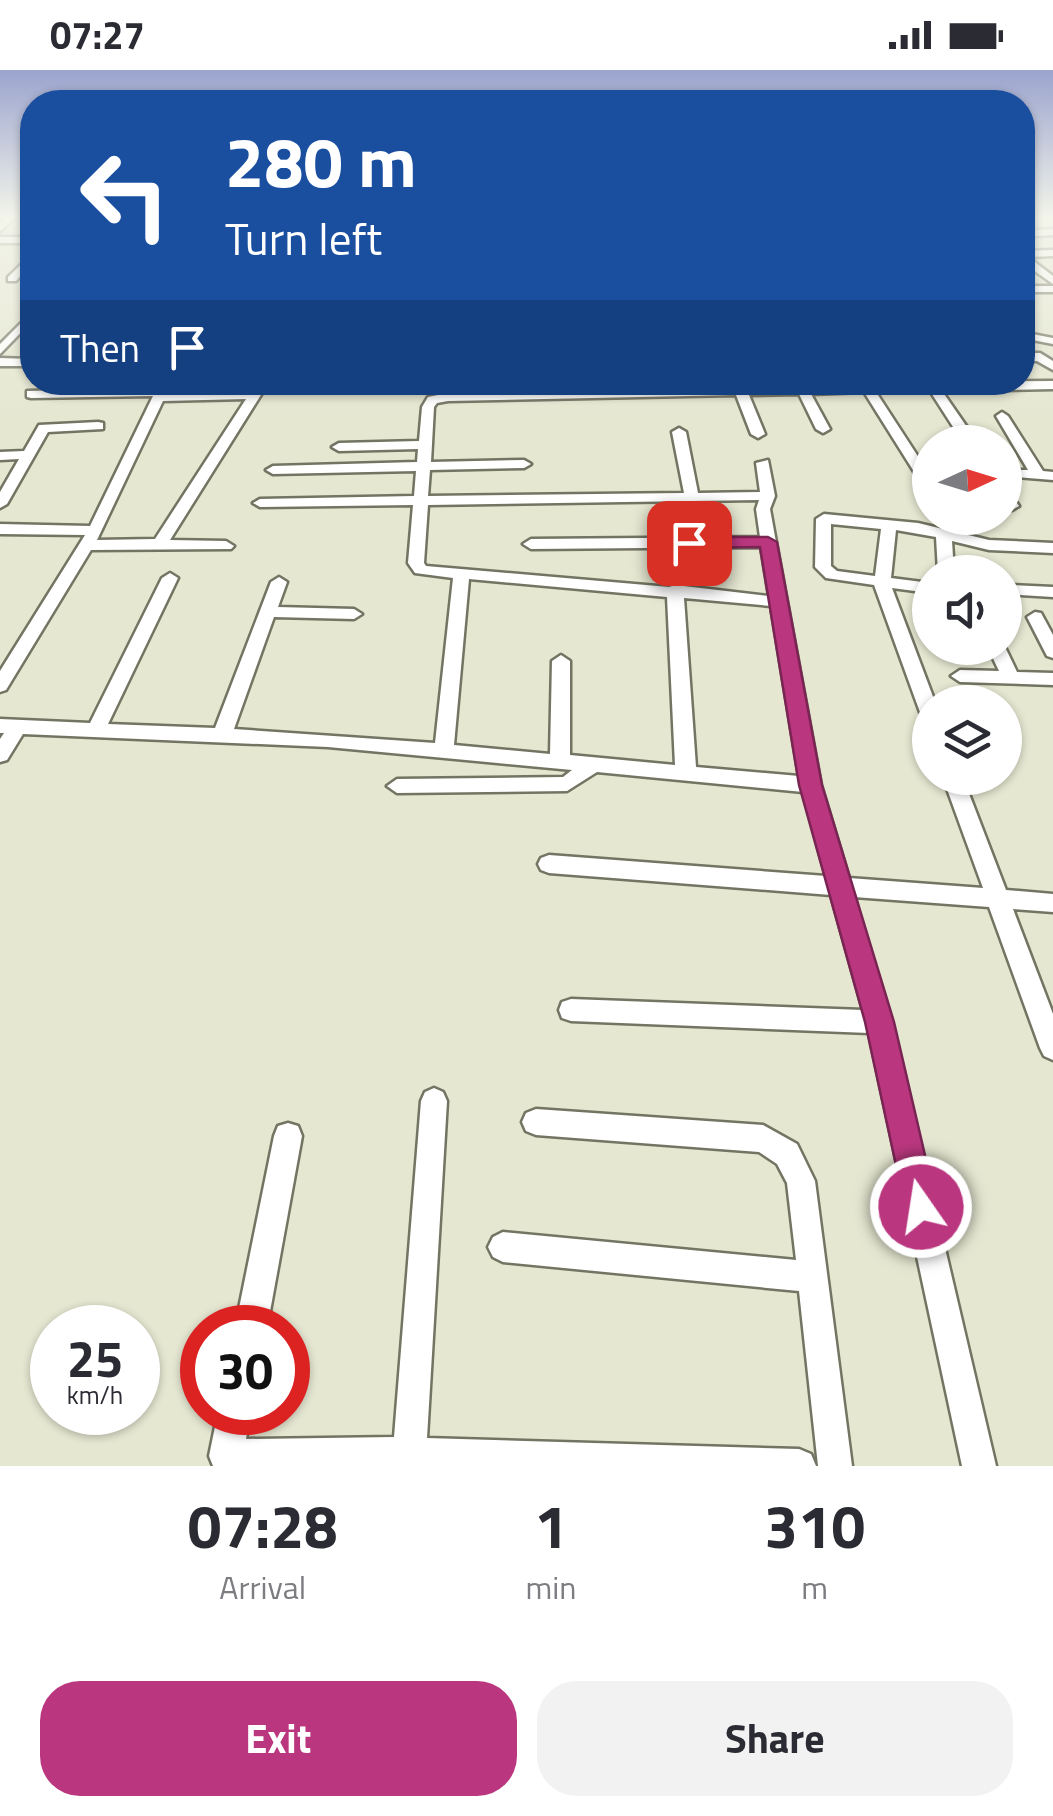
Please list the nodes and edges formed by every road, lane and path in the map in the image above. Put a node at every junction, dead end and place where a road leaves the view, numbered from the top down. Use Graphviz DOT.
graph roads {
  1 [pos="20,328"];
  2 [pos="0,351"];
  3 [pos="158,395"];
  4 [pos="254,395"];
  5 [pos="497,395"];
  6 [pos="742,395"];
  7 [pos="806,395"];
  8 [pos="871,395"];
  9 [pos="939,395"];
  10 [pos="1002,416"];
  11 [pos="959,425"];
  12 [pos="98,426"];
  13 [pos="823,429"];
  14 [pos="679,432"];
  15 [pos="758,434"];
  16 [pos="426,445"];
  17 [pos="339,446"];
  18 [pos="29,454"];
  19 [pos="0,456"];
  20 [pos="912,458"];
  21 [pos="762,463"];
  22 [pos="524,464"];
  23 [pos="424,467"];
  24 [pos="273,470"];
  25 [pos="1045,475"];
  26 [pos="768,496"];
  27 [pos="692,498"];
  28 [pos="422,502"];
  29 [pos="260,503"];
  30 [pos="0,504"];
  31 [pos="889,524"];
  32 [pos="0,528"];
  33 [pos="912,528"];
  34 [pos="95,531"];
  35 [pos="948,535"];
  36 [pos="768,542"];
  37 [pos="160,544"];
  38 [pos="531,544"];
  39 [pos="85,545"];
  40 [pos="226,546"];
  41 [pos="1053,548"];
  42 [pos="461,575"];
  43 [pos="170,578"];
  44 [pos="278,582"];
  45 [pos="882,584"];
  46 [pos="912,586"];
  47 [pos="674,590"];
  48 [pos="1022,591"];
  49 [pos="1053,592"];
  50 [pos="780,602"];
  51 [pos="268,612"];
  52 [pos="354,614"];
  53 [pos="1035,617"];
  54 [pos="1053,652"];
  55 [pos="561,661"];
  56 [pos="1005,665"];
  57 [pos="960,676"];
  58 [pos="1011,678"];
  59 [pos="1053,679"];
  60 [pos="919,685"];
  61 [pos="0,686"];
  62 [pos="8,727"];
  63 [pos="96,730"];
  64 [pos="223,732"];
  65 [pos="444,751"];
  66 [pos="0,756"];
  67 [pos="560,764"];
  68 [pos="592,766"];
  69 [pos="686,774"];
  70 [pos="811,785"];
  71 [pos="398,786"];
  72 [pos="959,795"];
  73 [pos="550,864"];
  74 [pos="836,882"];
  75 [pos="998,899"];
  76 [pos="1053,902"];
  77 [pos="571,1010"];
  78 [pos="879,1022"];
  79 [pos="1053,1048"];
  80 [pos="434,1101"];
  81 [pos="536,1122"];
  82 [pos="288,1136"];
  83 [pos="504,1246"];
  84 [pos="812,1277"];
  85 [pos="255,1305"];
  86 [pos="230,1435"];
  87 [pos="409,1460"];
  88 [pos="225,1461"];
  89 [pos="799,1466"];
  90 [pos="835,1466"];
  91 [pos="979,1466"];
  1 -- 2 [label="street"];
  3 -- 34 [label="street"];
  4 -- 37 [label="street"];
  5 -- 16 [label="street"];
  6 -- 15 [label="street"];
  7 -- 13 [label="street"];
  8 -- 20 [label="street"];
  9 -- 11 [label="street"];
  10 -- 25 [label="street"];
  12 -- 18 [label="street"];
  14 -- 27 [label="street"];
  16 -- 17 [label="street"];
  16 -- 23 [label="street"];
  18 -- 19 [label="street"];
  18 -- 30 [label="street"];
  21 -- 26 [label="street"];
  22 -- 23 [label="street"];
  23 -- 24 [label="street"];
  23 -- 28 [label="street"];
  26 -- 27 [label="street"];
  26 -- 36 [label="street"];
  27 -- 28 [label="street"];
  28 -- 29 [label="street"];
  28 -- 42 [label="street"];
  31 -- 33 [label="street"];
  31 -- 45 [label="street"];
  31 -- 45 [label="street"];
  32 -- 34 [label="street"];
  34 -- 39 [label="street"];
  35 -- 41 [label="street"];
  36 -- 38 [label="street"];
  36 -- 50 [label="street"];
  37 -- 39 [label="street"];
  37 -- 40 [label="street"];
  39 -- 61 [label="street"];
  42 -- 47 [label="street"];
  42 -- 65 [label="street"];
  43 -- 63 [label="street"];
  44 -- 51 [label="street"];
  45 -- 46 [label="street"];
  45 -- 60 [label="street"];
  47 -- 50 [label="street"];
  47 -- 69 [label="street"];
  48 -- 49 [label="street"];
  50 -- 70 [label="street"];
  51 -- 52 [label="street"];
  51 -- 64 [label="street"];
  53 -- 54 [label="street"];
  55 -- 67 [label="street"];
  56 -- 58 [label="street"];
  57 -- 58 [label="street"];
  58 -- 59 [label="street"];
  62 -- 63 [label="street"];
  62 -- 66 [label="street"];
  63 -- 64 [label="street"];
  64 -- 65 [label="street"];
  65 -- 67 [label="street"];
  67 -- 68 [label="street"];
  68 -- 69 [label="street"];
  68 -- 71 [label="street"];
  69 -- 70 [label="street"];
  70 -- 74 [label="street"];
  72 -- 75 [label="street"];
  73 -- 74 [label="street"];
  74 -- 75 [label="street"];
  74 -- 78 [label="street"];
  75 -- 76 [label="street"];
  75 -- 79 [label="street"];
  77 -- 78 [label="street"];
  78 -- 91 [label="street"];
  80 -- 87 [label="street"];
  81 -- 84 [label="street"];
  82 -- 85 [label="street"];
  83 -- 84 [label="street"];
  84 -- 90 [label="street"];
  86 -- 88 [label="street"];
  87 -- 88 [label="street"];
  87 -- 89 [label="street"];
}
